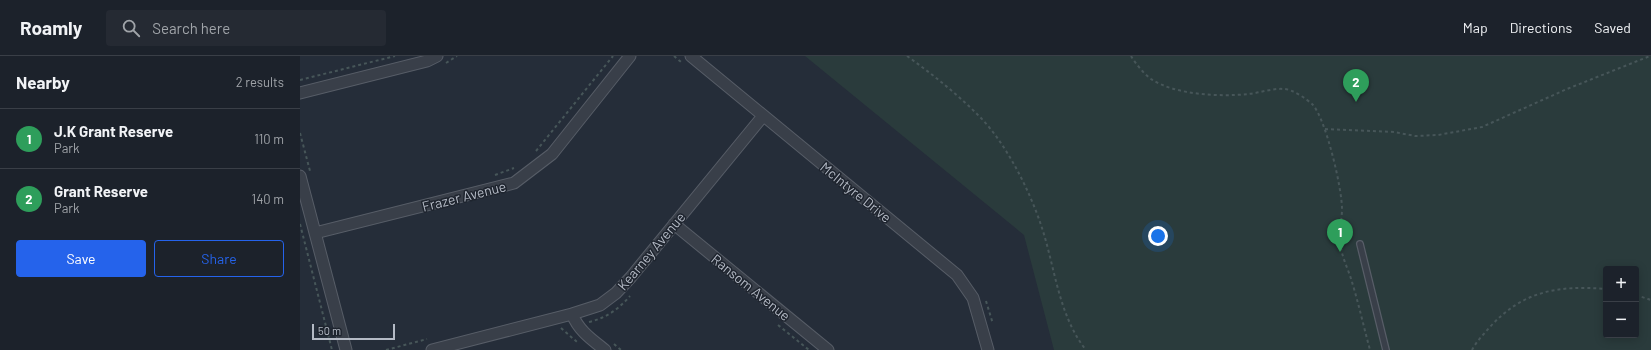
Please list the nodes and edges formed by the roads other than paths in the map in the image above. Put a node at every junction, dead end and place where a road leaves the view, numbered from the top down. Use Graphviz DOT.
graph roads {
  1 [pos="437,56"];
  2 [pos="630,56"];
  3 [pos="689,61"];
  4 [pos="300,93"];
  5 [pos="763,116"];
  6 [pos="300,176"];
  7 [pos="674,224"];
  8 [pos="315,233"];
  9 [pos="1360,244"];
  10 [pos="572,314"];
  11 [pos="346,350"];
  12 [pos="432,350"];
  13 [pos="605,350"];
  14 [pos="828,350"];
  15 [pos="988,350"];
  16 [pos="1386,350"];
  1 -- 4 [label="street"];
  2 -- 8 [label="street, Frazer Avenue"];
  3 -- 5 [label="street, McIntyre Drive"];
  5 -- 7 [label="street, Kearney Avenue"];
  5 -- 15 [label="street, McIntyre Drive"];
  6 -- 8 [label="street"];
  7 -- 10 [label="street, Kearney Avenue"];
  7 -- 14 [label="street, Ransom Avenue"];
  8 -- 11 [label="street"];
  9 -- 16 [label="lane"];
  10 -- 12 [label="street, Kearney Avenue"];
  10 -- 13 [label="street"];
}
